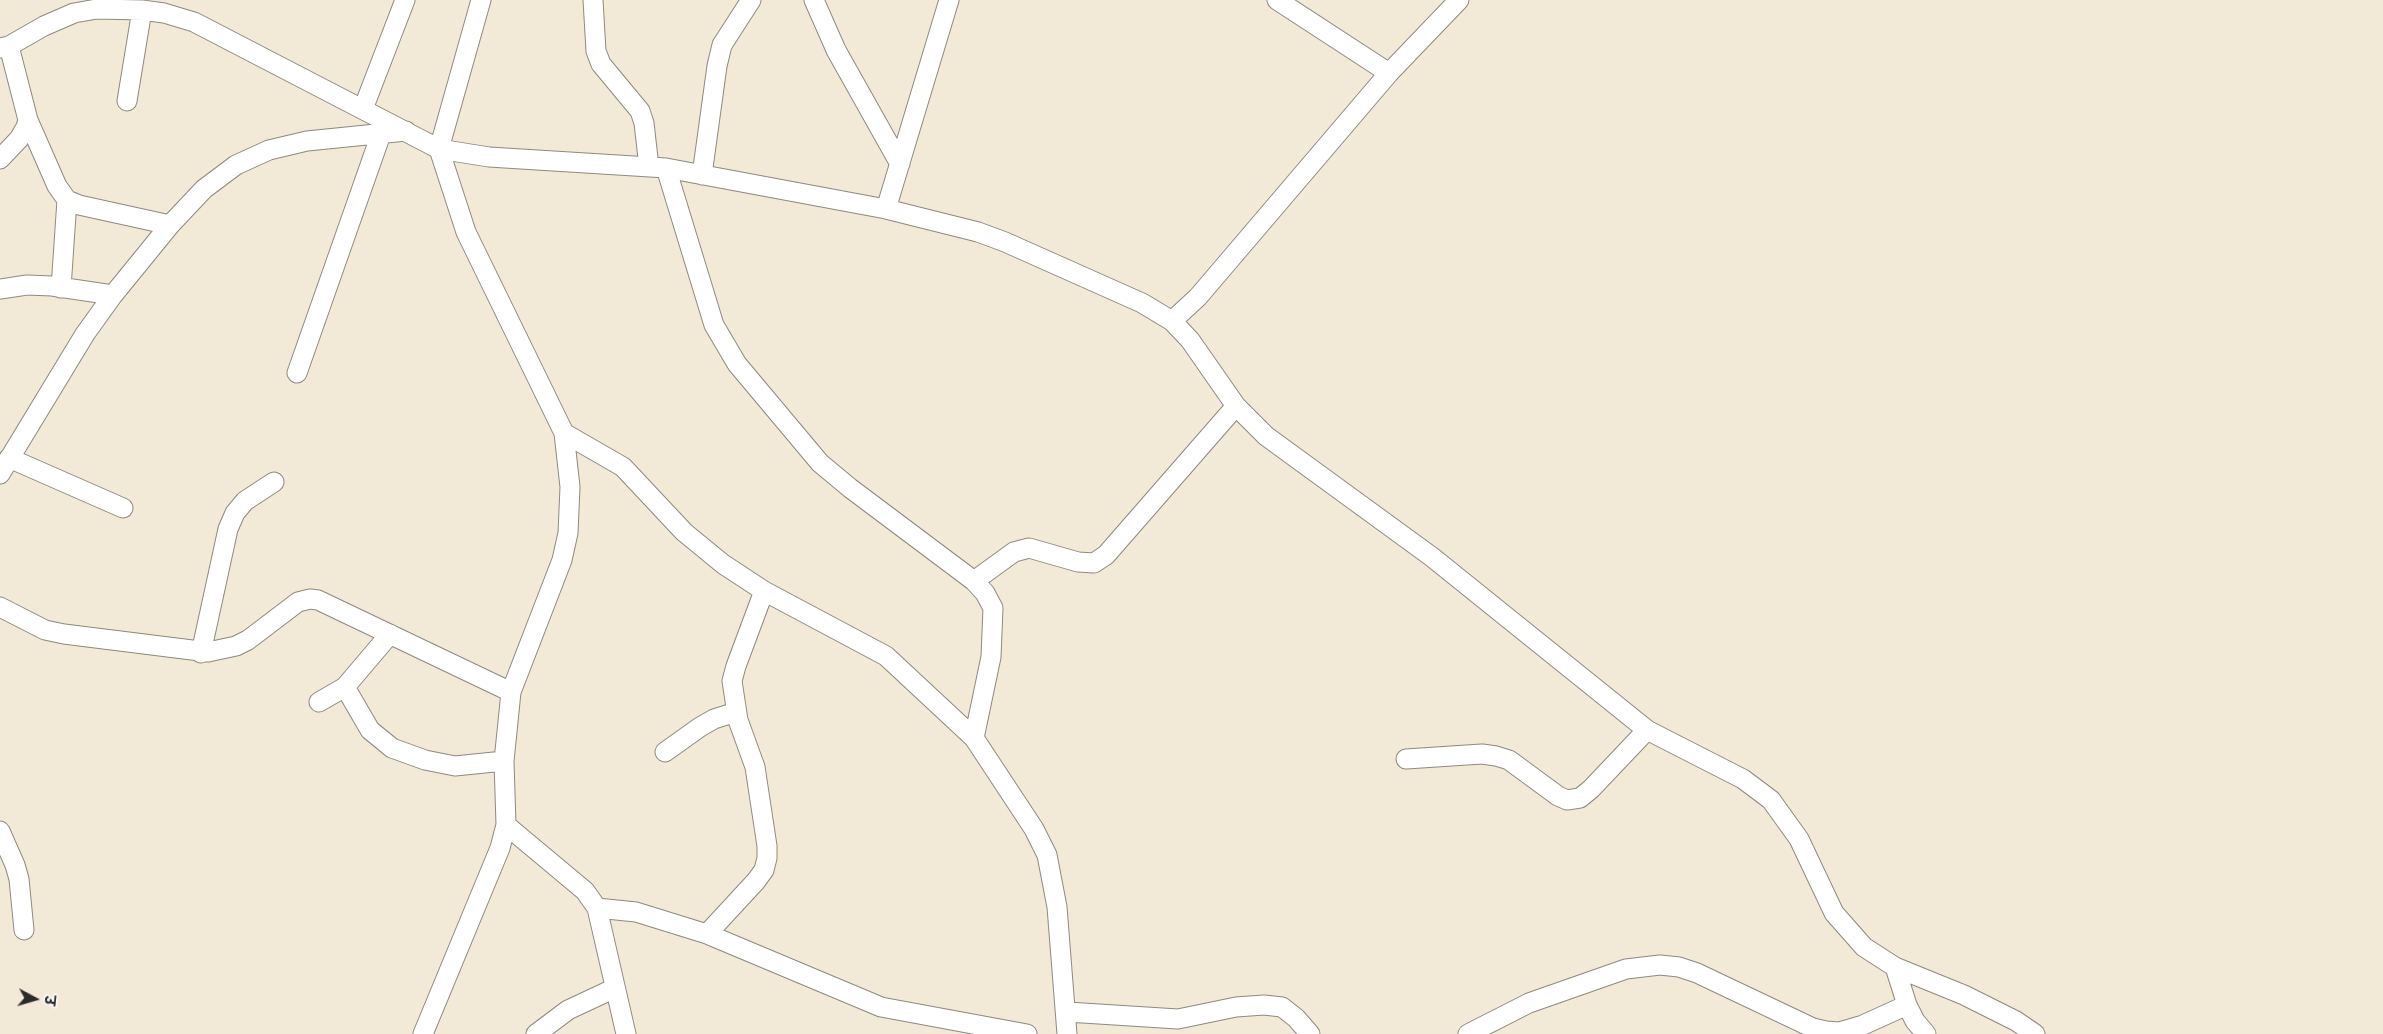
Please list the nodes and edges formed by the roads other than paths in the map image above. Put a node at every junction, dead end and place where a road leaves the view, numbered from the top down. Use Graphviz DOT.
graph roads {
  1 [pos="405,0"];
  2 [pos="481,0"];
  3 [pos="593,0"];
  4 [pos="751,0"];
  5 [pos="814,0"];
  6 [pos="950,0"];
  7 [pos="1277,0"];
  8 [pos="1459,0"];
  9 [pos="152,7"];
  10 [pos="4,47"];
  11 [pos="1389,73"];
  12 [pos="127,101"];
  13 [pos="363,109"];
  14 [pos="28,120"];
  15 [pos="406,131"];
  16 [pos="380,134"];
  17 [pos="439,149"];
  18 [pos="0,159"];
  19 [pos="900,164"];
  20 [pos="658,168"];
  21 [pos="702,175"];
  22 [pos="67,200"];
  23 [pos="886,208"];
  24 [pos="170,225"];
  25 [pos="61,288"];
  26 [pos="0,289"];
  27 [pos="113,295"];
  28 [pos="1172,321"];
  29 [pos="297,374"];
  30 [pos="1236,406"];
  31 [pos="564,432"];
  32 [pos="9,458"];
  33 [pos="0,474"];
  34 [pos="274,482"];
  35 [pos="123,508"];
  36 [pos="974,582"];
  37 [pos="764,591"];
  38 [pos="0,607"];
  39 [pos="390,634"];
  40 [pos="201,652"];
  41 [pos="345,687"];
  42 [pos="511,692"];
  43 [pos="318,702"];
  44 [pos="736,712"];
  45 [pos="1648,730"];
  46 [pos="974,738"];
  47 [pos="665,752"];
  48 [pos="1406,759"];
  49 [pos="504,761"];
  50 [pos="506,824"];
  51 [pos="0,831"];
  52 [pos="597,908"];
  53 [pos="24,930"];
  54 [pos="707,934"];
  55 [pos="1895,967"];
  56 [pos="615,988"];
  57 [pos="1907,1004"];
  58 [pos="1067,1012"];
  59 [pos="1472,1033"];
  60 [pos="422,1034"];
  61 [pos="536,1034"];
  62 [pos="626,1034"];
  63 [pos="1027,1034"];
  64 [pos="1067,1034"];
  65 [pos="1310,1034"];
  66 [pos="1926,1034"];
  67 [pos="2035,1034"];
  1 -- 13 [label="street"];
  2 -- 17 [label="street"];
  3 -- 20 [label="street"];
  4 -- 21 [label="street"];
  5 -- 19 [label="street"];
  6 -- 19 [label="street"];
  7 -- 11 [label="street"];
  8 -- 11 [label="street"];
  9 -- 10 [label="street"];
  9 -- 12 [label="street"];
  9 -- 13 [label="street"];
  10 -- 14 [label="street"];
  11 -- 28 [label="street"];
  13 -- 15 [label="street"];
  14 -- 18 [label="street"];
  14 -- 22 [label="street"];
  15 -- 16 [label="street"];
  15 -- 17 [label="street"];
  16 -- 24 [label="street"];
  16 -- 29 [label="street"];
  17 -- 20 [label="street"];
  17 -- 31 [label="street"];
  19 -- 23 [label="street"];
  20 -- 21 [label="street"];
  20 -- 36 [label="street"];
  21 -- 23 [label="street"];
  22 -- 24 [label="street"];
  22 -- 25 [label="street"];
  23 -- 28 [label="street"];
  24 -- 27 [label="street"];
  25 -- 26 [label="street"];
  25 -- 27 [label="street"];
  27 -- 32 [label="street"];
  28 -- 30 [label="street"];
  30 -- 36 [label="street"];
  30 -- 45 [label="street"];
  31 -- 37 [label="street"];
  31 -- 42 [label="street"];
  32 -- 33 [label="street"];
  32 -- 35 [label="street"];
  34 -- 40 [label="street"];
  36 -- 46 [label="street"];
  37 -- 44 [label="street"];
  37 -- 46 [label="street"];
  38 -- 40 [label="street"];
  39 -- 40 [label="street"];
  39 -- 41 [label="street"];
  39 -- 42 [label="street"];
  41 -- 43 [label="street"];
  41 -- 49 [label="street"];
  42 -- 49 [label="street"];
  44 -- 47 [label="street"];
  44 -- 54 [label="street"];
  45 -- 48 [label="street"];
  45 -- 55 [label="street"];
  46 -- 58 [label="street"];
  49 -- 50 [label="street"];
  50 -- 52 [label="street"];
  50 -- 60 [label="street"];
  51 -- 53 [label="street"];
  52 -- 54 [label="street"];
  52 -- 56 [label="street"];
  54 -- 63 [label="street"];
  55 -- 57 [label="street"];
  55 -- 67 [label="street"];
  56 -- 61 [label="street"];
  56 -- 62 [label="street"];
  57 -- 59 [label="street"];
  57 -- 66 [label="street"];
  58 -- 64 [label="street"];
  58 -- 65 [label="street"];
}
